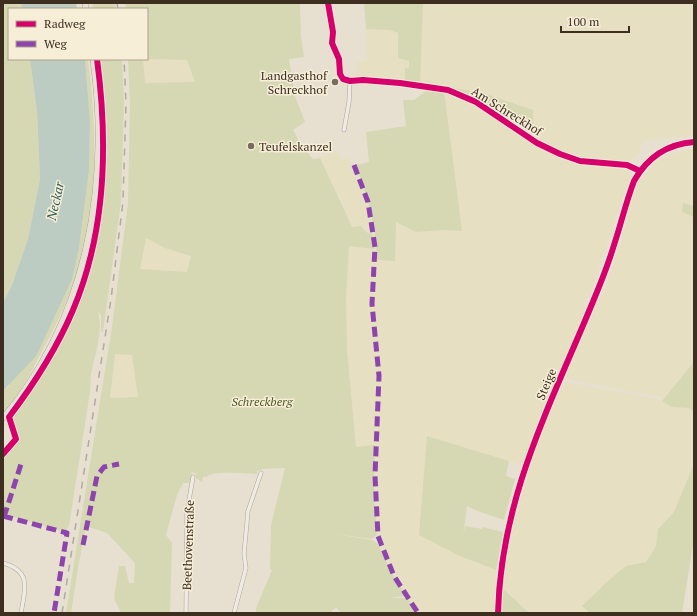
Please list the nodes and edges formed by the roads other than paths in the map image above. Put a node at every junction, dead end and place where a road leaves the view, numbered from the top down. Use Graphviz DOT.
graph roads {
  1 [pos="328,3"];
  2 [pos="93,60"];
  3 [pos="350,81"];
  4 [pos="344,130"];
  5 [pos="694,142"];
  6 [pos="640,171"];
  7 [pos="3,418"];
  8 [pos="261,473"];
  9 [pos="193,477"];
  10 [pos="3,562"];
  11 [pos="21,613"];
  12 [pos="186,613"];
  13 [pos="234,613"];
  14 [pos="498,613"];
  1 -- 3 [label="street"];
  2 -- 7 [label="main road"];
  3 -- 4 [label="street"];
  3 -- 6 [label="street, Am Schreckhof"];
  5 -- 6 [label="street, Steige"];
  6 -- 14 [label="street, Steige"];
  8 -- 13 [label="street"];
  9 -- 12 [label="street, Beethovenstraße"];
  10 -- 11 [label="street"];
}
